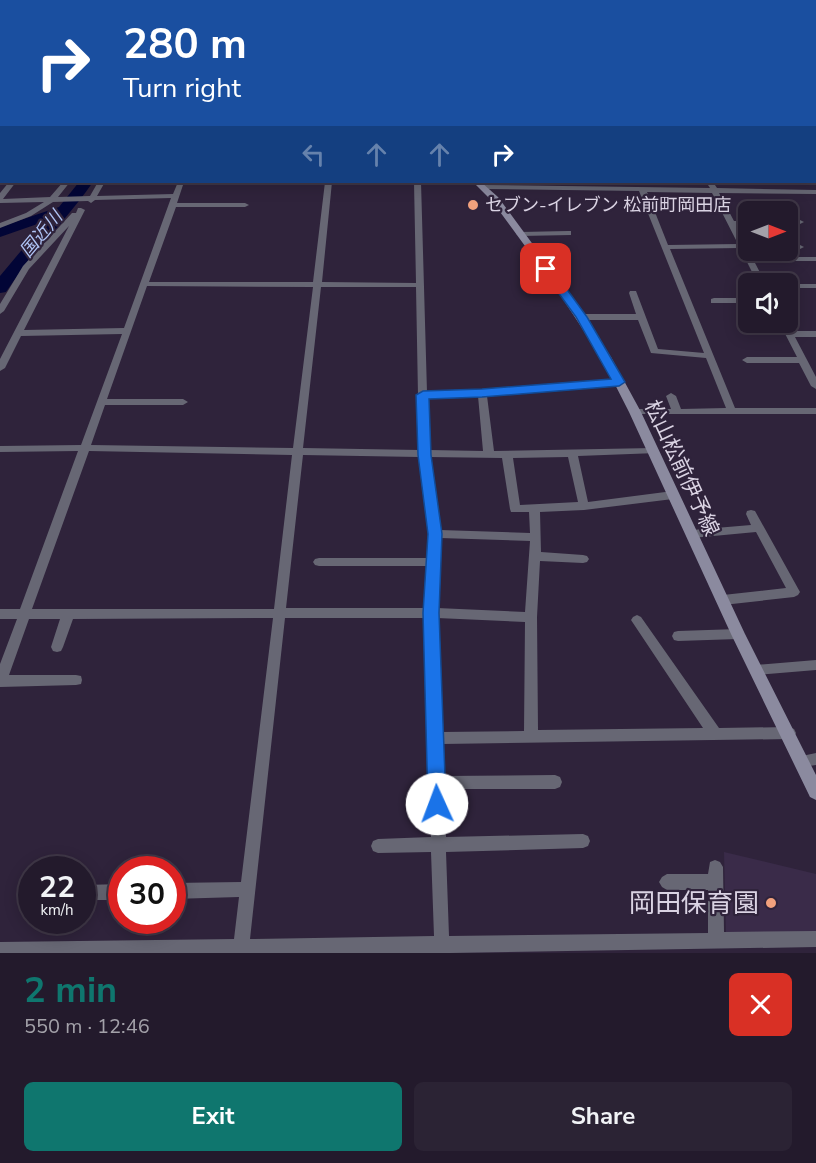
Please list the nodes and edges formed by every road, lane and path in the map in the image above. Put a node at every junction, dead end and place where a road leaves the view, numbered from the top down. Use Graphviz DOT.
graph roads {
  1 [pos="11,183"];
  2 [pos="65,183"];
  3 [pos="100,183"];
  4 [pos="181,183"];
  5 [pos="329,183"];
  6 [pos="418,183"];
  7 [pos="710,183"];
  8 [pos="481,184"];
  9 [pos="536,184"];
  10 [pos="642,189"];
  11 [pos="714,190"];
  12 [pos="816,191"];
  13 [pos="92,197"];
  14 [pos="0,200"];
  15 [pos="55,200"];
  16 [pos="174,200"];
  17 [pos="245,205"];
  18 [pos="81,210"];
  19 [pos="731,223"];
  20 [pos="738,223"];
  21 [pos="0,226"];
  22 [pos="568,233"];
  23 [pos="520,234"];
  24 [pos="738,234"];
  25 [pos="738,246"];
  26 [pos="666,247"];
  27 [pos="798,259"];
  28 [pos="816,259"];
  29 [pos="144,284"];
  30 [pos="317,284"];
  31 [pos="420,285"];
  32 [pos="798,286"];
  33 [pos="816,286"];
  34 [pos="633,293"];
  35 [pos="714,301"];
  36 [pos="738,301"];
  37 [pos="0,311"];
  38 [pos="581,317"];
  39 [pos="642,317"];
  40 [pos="127,332"];
  41 [pos="18,333"];
  42 [pos="789,334"];
  43 [pos="816,334"];
  44 [pos="710,356"];
  45 [pos="747,360"];
  46 [pos="802,360"];
  47 [pos="0,368"];
  48 [pos="619,382"];
  49 [pos="816,386"];
  50 [pos="482,393"];
  51 [pos="423,395"];
  52 [pos="671,396"];
  53 [pos="101,402"];
  54 [pos="183,402"];
  55 [pos="816,411"];
  56 [pos="635,412"];
  57 [pos="677,412"];
  58 [pos="732,412"];
  59 [pos="84,448"];
  60 [pos="0,449"];
  61 [pos="653,451"];
  62 [pos="298,452"];
  63 [pos="572,453"];
  64 [pos="424,455"];
  65 [pos="489,455"];
  66 [pos="507,455"];
  67 [pos="674,495"];
  68 [pos="584,506"];
  69 [pos="534,509"];
  70 [pos="751,514"];
  71 [pos="759,528"];
  72 [pos="435,534"];
  73 [pos="692,534"];
  74 [pos="536,537"];
  75 [pos="535,556"];
  76 [pos="583,559"];
  77 [pos="319,562"];
  78 [pos="435,562"];
  79 [pos="723,600"];
  80 [pos="279,613"];
  81 [pos="431,613"];
  82 [pos="0,614"];
  83 [pos="24,614"];
  84 [pos="68,614"];
  85 [pos="531,617"];
  86 [pos="637,620"];
  87 [pos="738,634"];
  88 [pos="678,636"];
  89 [pos="57,646"];
  90 [pos="816,664"];
  91 [pos="756,670"];
  92 [pos="76,680"];
  93 [pos="0,682"];
  94 [pos="789,733"];
  95 [pos="715,734"];
  96 [pos="531,735"];
  97 [pos="435,738"];
  98 [pos="809,760"];
  99 [pos="555,782"];
  100 [pos="436,783"];
  101 [pos="816,792"];
  102 [pos="583,841"];
  103 [pos="438,844"];
  104 [pos="378,846"];
  105 [pos="667,882"];
  106 [pos="248,889"];
  107 [pos="186,891"];
  108 [pos="816,939"];
  109 [pos="720,945"];
  110 [pos="442,948"];
  111 [pos="0,950"];
  112 [pos="240,950"];
  1 -- 14 [label="street"];
  2 -- 15 [label="street"];
  3 -- 13 [label="street"];
  4 -- 16 [label="street"];
  5 -- 30 [label="street"];
  6 -- 31 [label="street"];
  7 -- 11 [label="street"];
  8 -- 9 [label="street"];
  8 -- 23 [label="main road, 松山松前伊予線"];
  9 -- 10 [label="street"];
  10 -- 11 [label="street"];
  10 -- 26 [label="street"];
  11 -- 12 [label="street"];
  11 -- 19 [label="street"];
  13 -- 15 [label="street"];
  13 -- 16 [label="street"];
  13 -- 18 [label="street"];
  14 -- 15 [label="street"];
  15 -- 21 [label="street"];
  16 -- 17 [label="street"];
  16 -- 29 [label="street"];
  18 -- 37 [label="street"];
  18 -- 41 [label="street"];
  19 -- 20 [label="street"];
  19 -- 24 [label="street"];
  22 -- 23 [label="street"];
  23 -- 38 [label="main road, 松山松前伊予線"];
  25 -- 26 [label="street"];
  26 -- 44 [label="street"];
  27 -- 28 [label="street"];
  29 -- 30 [label="street"];
  29 -- 40 [label="street"];
  30 -- 31 [label="street"];
  30 -- 62 [label="street"];
  31 -- 51 [label="street"];
  32 -- 33 [label="street"];
  34 -- 39 [label="street"];
  35 -- 36 [label="street"];
  38 -- 39 [label="street"];
  38 -- 48 [label="main road, 松山松前伊予線"];
  39 -- 44 [label="street"];
  40 -- 41 [label="street"];
  40 -- 53 [label="street"];
  41 -- 47 [label="street"];
  42 -- 43 [label="street"];
  42 -- 46 [label="street"];
  44 -- 58 [label="street"];
  45 -- 46 [label="street"];
  46 -- 49 [label="street"];
  48 -- 50 [label="street"];
  48 -- 56 [label="main road, 松山松前伊予線"];
  50 -- 51 [label="street"];
  50 -- 65 [label="street"];
  51 -- 64 [label="street"];
  52 -- 57 [label="street"];
  53 -- 54 [label="street"];
  53 -- 59 [label="street"];
  55 -- 58 [label="street"];
  56 -- 57 [label="street"];
  56 -- 61 [label="main road, 松山松前伊予線"];
  57 -- 58 [label="street"];
  59 -- 60 [label="street"];
  59 -- 62 [label="street"];
  59 -- 83 [label="street"];
  61 -- 63 [label="street"];
  61 -- 67 [label="main road, 松山松前伊予線"];
  62 -- 64 [label="street"];
  62 -- 80 [label="street"];
  63 -- 66 [label="street"];
  63 -- 68 [label="street"];
  64 -- 65 [label="street"];
  64 -- 72 [label="street"];
  65 -- 66 [label="street"];
  66 -- 69 [label="street"];
  67 -- 68 [label="street"];
  67 -- 73 [label="main road, 松山松前伊予線"];
  68 -- 69 [label="street"];
  69 -- 74 [label="street"];
  70 -- 71 [label="street"];
  71 -- 73 [label="street"];
  71 -- 79 [label="street"];
  72 -- 74 [label="street"];
  72 -- 78 [label="street"];
  73 -- 79 [label="main road, 松山松前伊予線"];
  74 -- 75 [label="street"];
  75 -- 76 [label="street"];
  75 -- 85 [label="street"];
  77 -- 78 [label="street"];
  78 -- 81 [label="street"];
  79 -- 87 [label="main road, 松山松前伊予線"];
  80 -- 81 [label="street"];
  80 -- 84 [label="street"];
  80 -- 106 [label="street"];
  81 -- 85 [label="street"];
  81 -- 97 [label="street"];
  82 -- 83 [label="street"];
  83 -- 84 [label="street"];
  83 -- 93 [label="street"];
  84 -- 89 [label="street"];
  85 -- 96 [label="street"];
  86 -- 95 [label="street"];
  87 -- 88 [label="street"];
  87 -- 91 [label="main road, 松山松前伊予線"];
  90 -- 91 [label="street"];
  91 -- 94 [label="main road, 松山松前伊予線"];
  92 -- 93 [label="street"];
  94 -- 95 [label="street"];
  94 -- 98 [label="main road, 松山松前伊予線"];
  95 -- 96 [label="street"];
  96 -- 97 [label="street"];
  97 -- 100 [label="street"];
  98 -- 101 [label="main road, 松山松前伊予線"];
  99 -- 100 [label="street"];
  100 -- 103 [label="street"];
  102 -- 103 [label="street"];
  103 -- 104 [label="street"];
  103 -- 110 [label="street"];
  105 -- 109 [label="street"];
  106 -- 107 [label="street"];
  106 -- 112 [label="street"];
  108 -- 109 [label="street"];
  109 -- 110 [label="street"];
  110 -- 112 [label="street"];
  111 -- 112 [label="street"];
}
